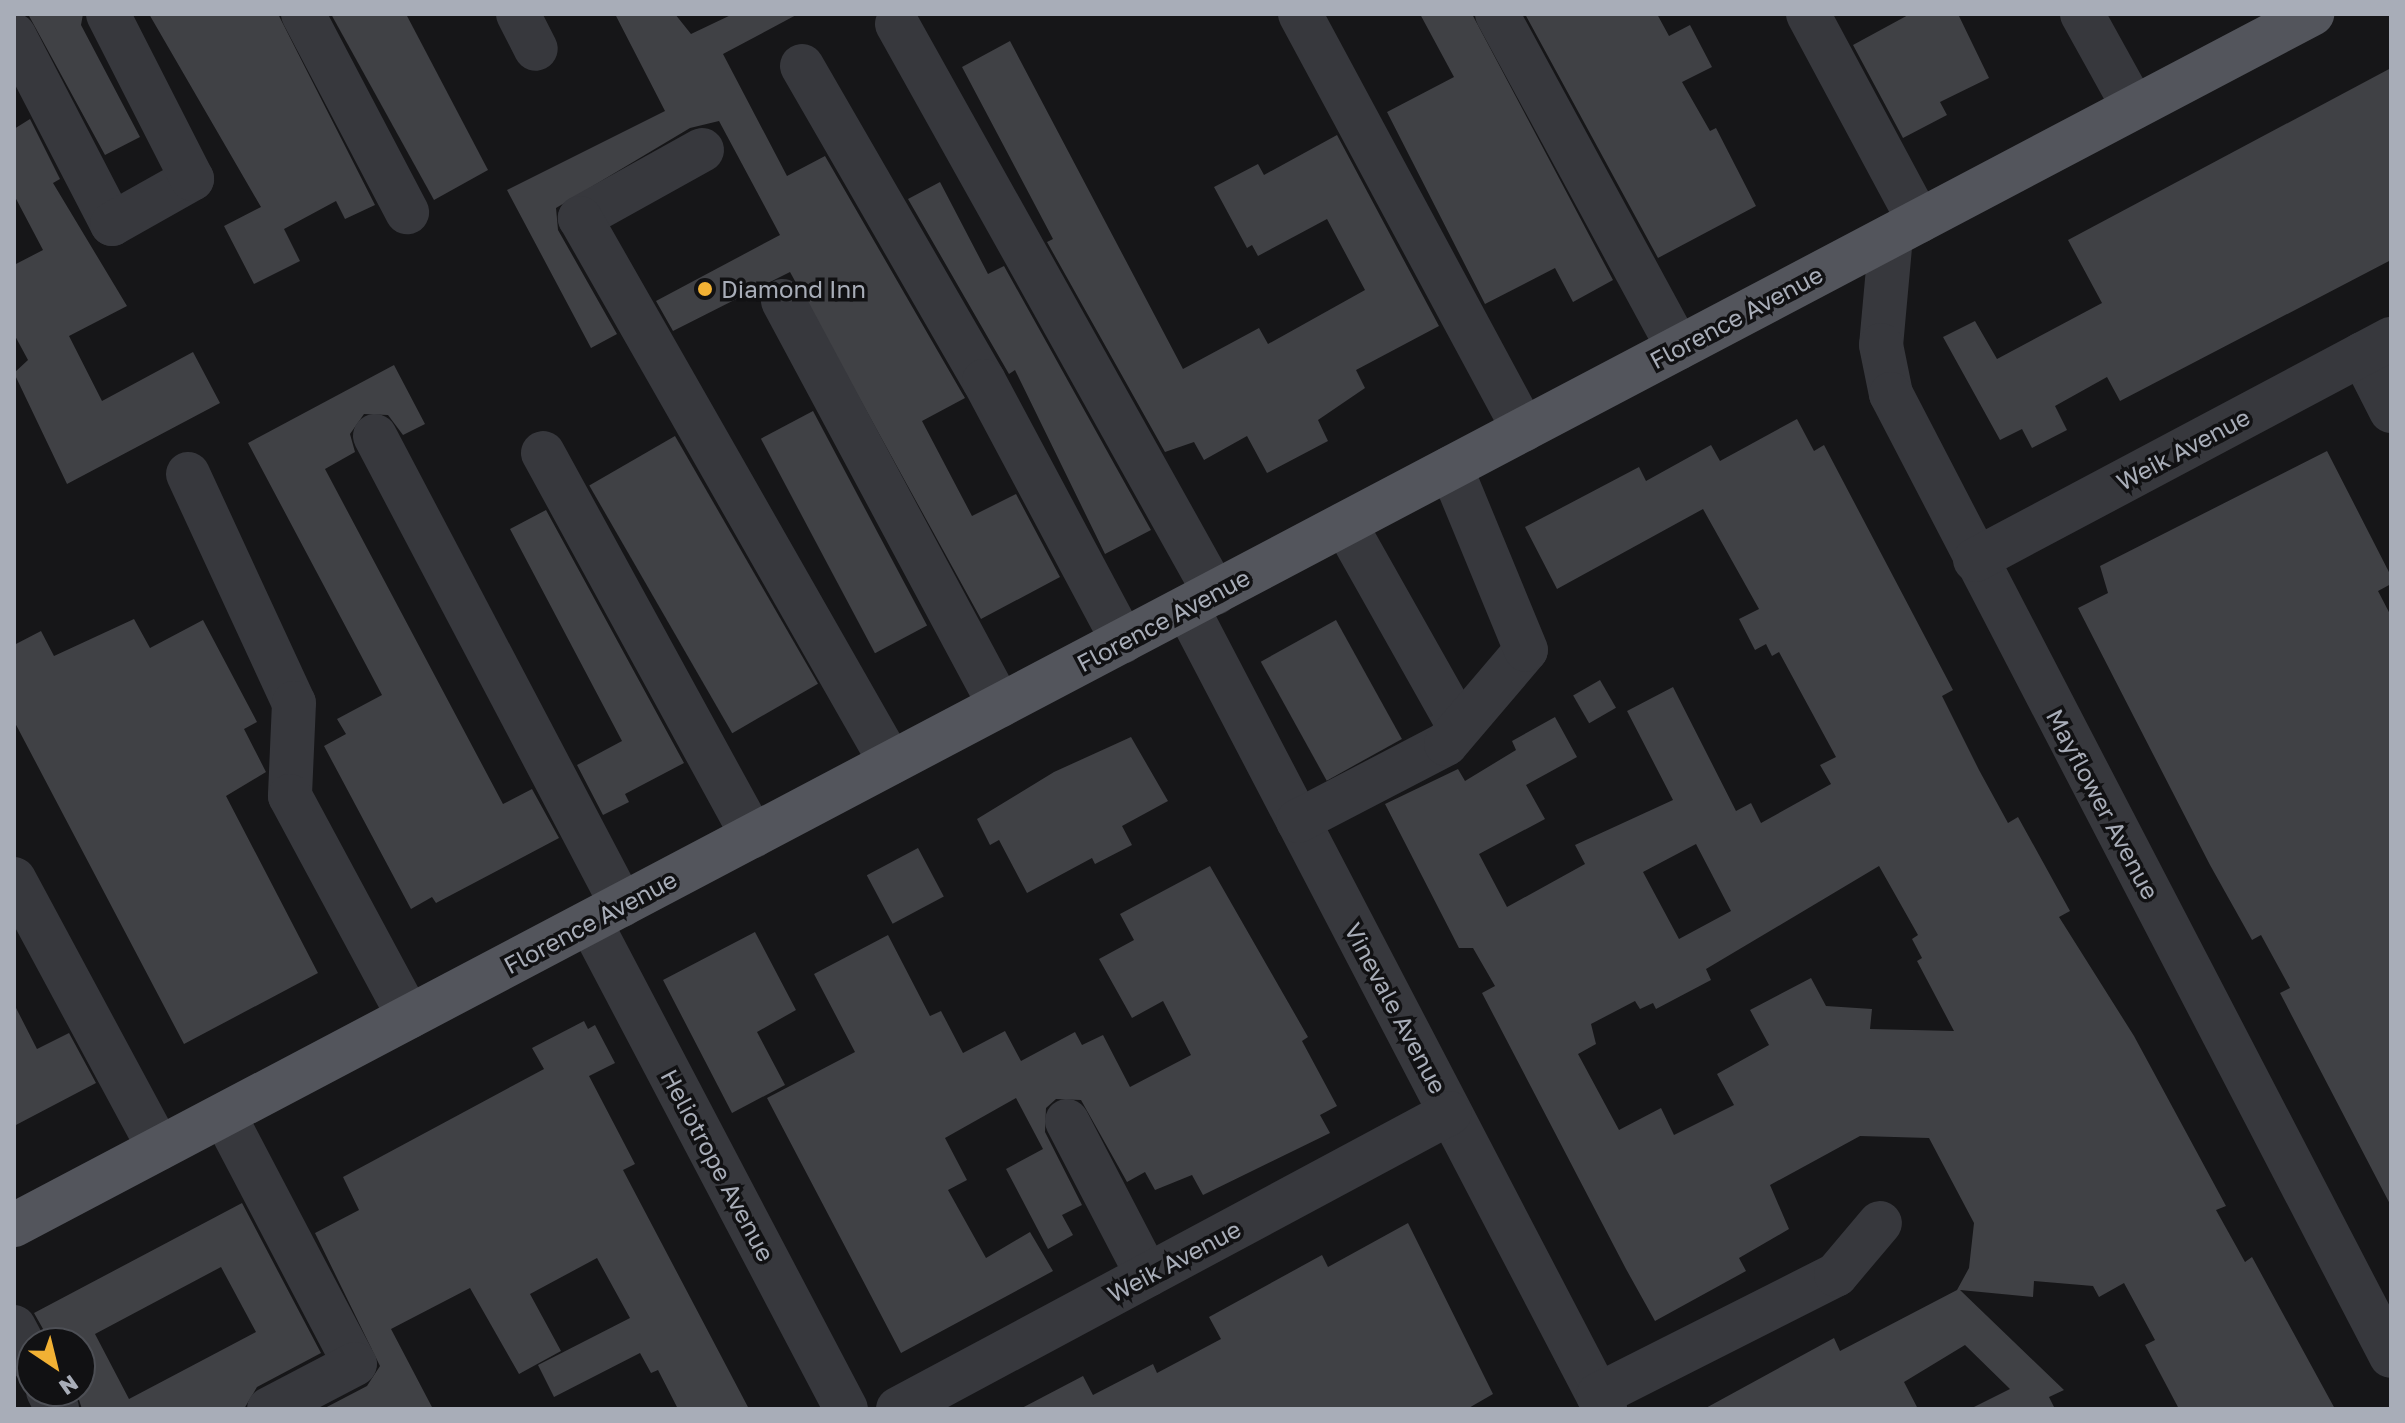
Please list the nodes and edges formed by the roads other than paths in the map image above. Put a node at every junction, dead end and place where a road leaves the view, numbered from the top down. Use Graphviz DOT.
graph roads {
  1 [pos="108,14"];
  2 [pos="303,14"];
  3 [pos="1300,14"];
  4 [pos="1497,14"];
  5 [pos="1808,14"];
  6 [pos="2082,14"];
  7 [pos="2307,15"];
  8 [pos="897,24"];
  9 [pos="14,35"];
  10 [pos="802,66"];
  11 [pos="2134,108"];
  12 [pos="702,150"];
  13 [pos="407,212"];
  14 [pos="1905,228"];
  15 [pos="783,301"];
  16 [pos="2376,347"];
  17 [pos="1678,348"];
  18 [pos="2391,411"];
  19 [pos="1524,430"];
  20 [pos="375,436"];
  21 [pos="543,453"];
  22 [pos="1451,468"];
  23 [pos="188,474"];
  24 [pos="1345,524"];
  25 [pos="1975,560"];
  26 [pos="1201,600"];
  27 [pos="1123,641"];
  28 [pos="1000,706"];
  29 [pos="1459,726"];
  30 [pos="891,763"];
  31 [pos="1298,821"];
  32 [pos="753,836"];
  33 [pos="14,879"];
  34 [pos="606,913"];
  35 [pos="409,1017"];
  36 [pos="1450,1113"];
  37 [pos="224,1115"];
  38 [pos="1067,1121"];
  39 [pos="159,1148"];
  40 [pos="1880,1223"];
  41 [pos="14,1225"];
  42 [pos="1147,1275"];
  43 [pos="2391,1356"];
  44 [pos="1601,1402"];
  45 [pos="269,1409"];
  46 [pos="846,1409"];
  47 [pos="898,1409"];
  1 -- 9 [label="street"];
  2 -- 13 [label="street"];
  3 -- 19 [label="street"];
  4 -- 17 [label="street"];
  5 -- 14 [label="street"];
  6 -- 11 [label="street"];
  7 -- 11 [label="main road, Florence Avenue"];
  8 -- 26 [label="street, Vinevale Avenue"];
  10 -- 27 [label="street"];
  11 -- 14 [label="main road, Florence Avenue"];
  12 -- 30 [label="street"];
  14 -- 17 [label="main road, Florence Avenue"];
  14 -- 25 [label="street, Mayflower Avenue"];
  15 -- 28 [label="street"];
  16 -- 18 [label="street"];
  16 -- 25 [label="street, Weik Avenue"];
  17 -- 19 [label="main road, Florence Avenue"];
  19 -- 22 [label="main road, Florence Avenue"];
  20 -- 34 [label="street, Heliotrope Avenue"];
  21 -- 32 [label="street"];
  22 -- 24 [label="main road, Florence Avenue"];
  22 -- 29 [label="street"];
  23 -- 35 [label="street"];
  24 -- 26 [label="main road, Florence Avenue"];
  24 -- 29 [label="street"];
  25 -- 43 [label="street, Mayflower Avenue"];
  26 -- 27 [label="main road, Florence Avenue"];
  26 -- 31 [label="street, Vinevale Avenue"];
  27 -- 28 [label="main road, Florence Avenue"];
  28 -- 30 [label="main road, Florence Avenue"];
  29 -- 31 [label="street"];
  30 -- 32 [label="main road, Florence Avenue"];
  31 -- 36 [label="street, Vinevale Avenue"];
  32 -- 34 [label="main road, Florence Avenue"];
  33 -- 39 [label="street"];
  34 -- 35 [label="main road, Florence Avenue"];
  34 -- 46 [label="street, Heliotrope Avenue"];
  35 -- 37 [label="main road, Florence Avenue"];
  36 -- 42 [label="street, Weik Avenue"];
  36 -- 44 [label="street, Vinevale Avenue"];
  37 -- 39 [label="main road, Florence Avenue"];
  37 -- 45 [label="street"];
  38 -- 42 [label="street"];
  39 -- 41 [label="main road, Florence Avenue"];
  40 -- 44 [label="street"];
  42 -- 47 [label="street, Weik Avenue"];
}
